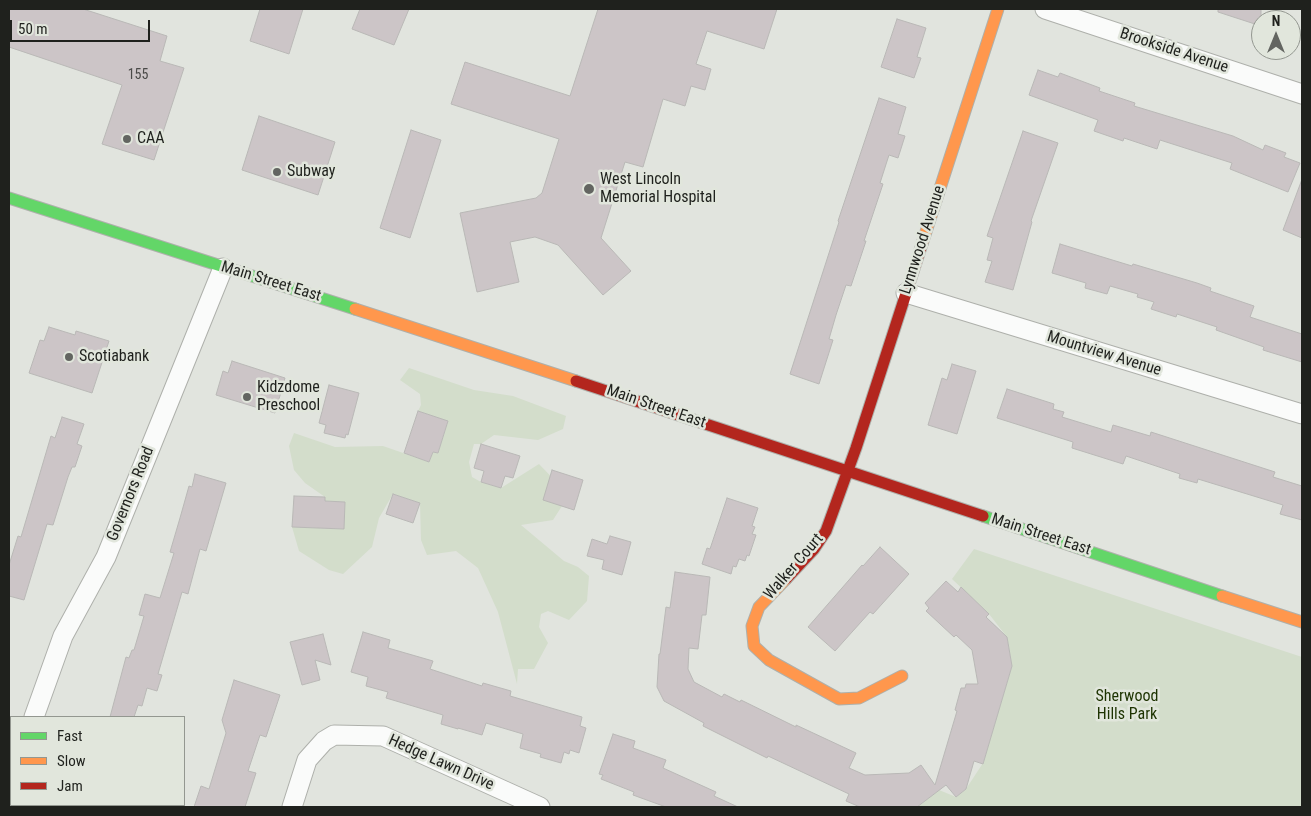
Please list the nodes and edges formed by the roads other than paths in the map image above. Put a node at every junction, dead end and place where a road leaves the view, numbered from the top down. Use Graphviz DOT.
graph roads {
  1 [pos="998,9"];
  2 [pos="1045,9"];
  3 [pos="1302,94"];
  4 [pos="9,198"];
  5 [pos="223,268"];
  6 [pos="906,293"];
  7 [pos="1302,414"];
  8 [pos="847,470"];
  9 [pos="1302,622"];
  10 [pos="902,676"];
  11 [pos="34,716"];
  12 [pos="292,807"];
  13 [pos="540,807"];
  1 -- 6 [label="main road, Lynnwood Avenue"];
  2 -- 3 [label="street, Brookside Avenue"];
  4 -- 5 [label="main road, Main Street East"];
  5 -- 8 [label="main road, Main Street East"];
  5 -- 11 [label="street, Governors Road"];
  6 -- 7 [label="street, Mountview Avenue"];
  6 -- 8 [label="main road, Lynnwood Avenue"];
  8 -- 9 [label="main road, Main Street East"];
  8 -- 10 [label="main road, Walker Court"];
  12 -- 13 [label="street, Hedge Lawn Drive"];
}
